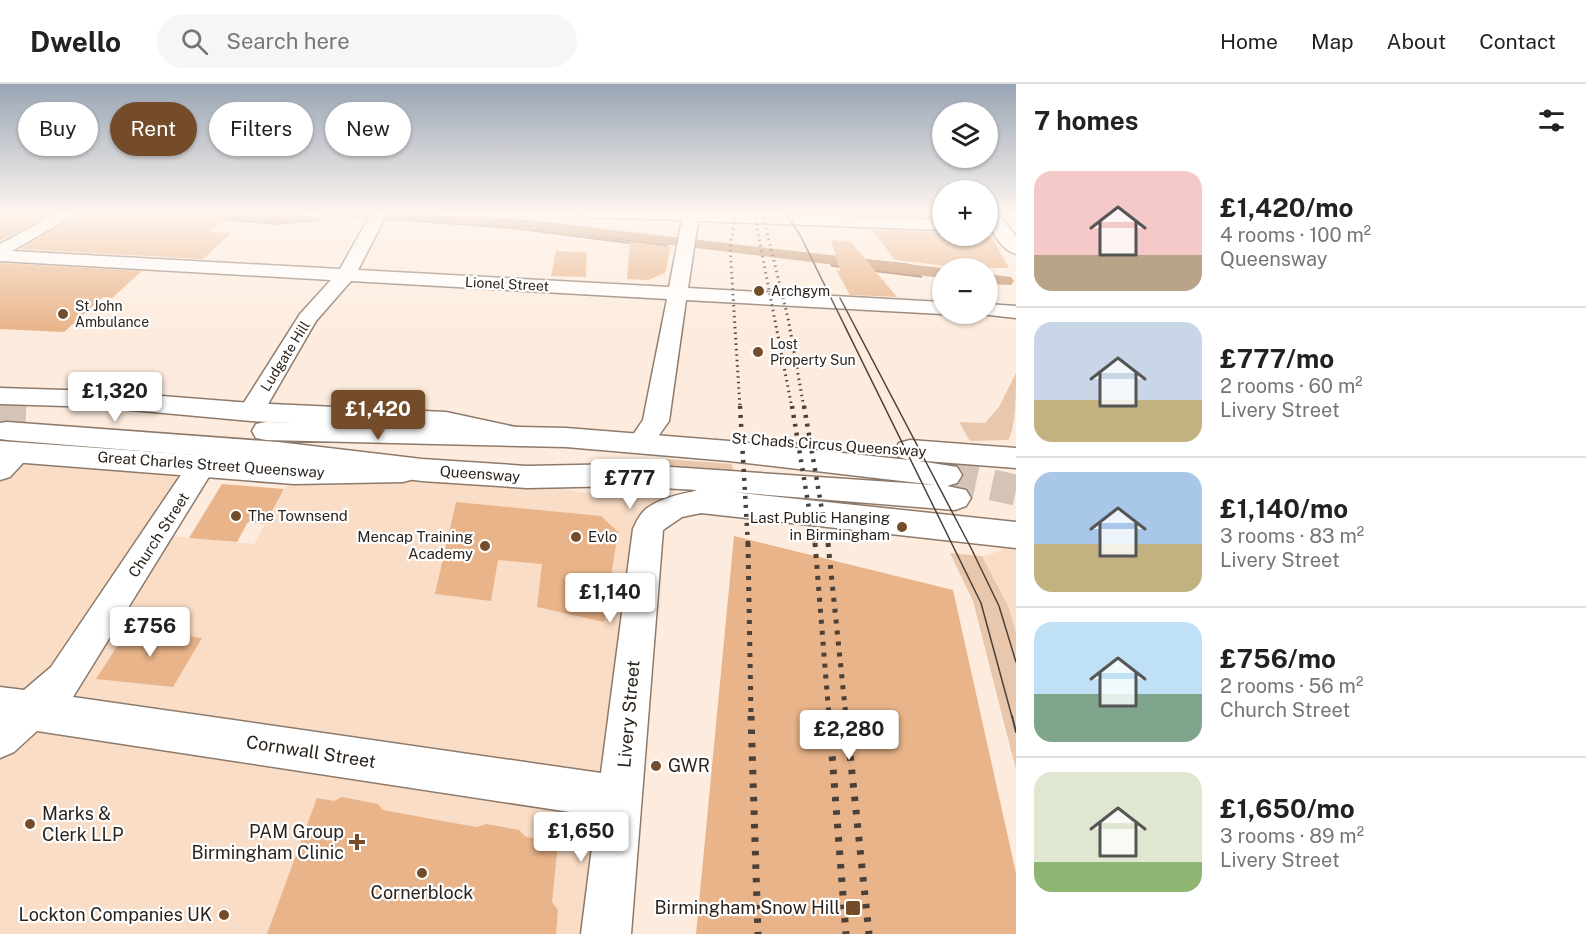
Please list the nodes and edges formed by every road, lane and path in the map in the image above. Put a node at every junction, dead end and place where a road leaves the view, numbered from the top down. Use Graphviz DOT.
graph roads {
  1 [pos="358,252"];
  2 [pos="684,252"];
  3 [pos="0,254"];
  4 [pos="346,275"];
  5 [pos="676,292"];
  6 [pos="932,307"];
  7 [pos="998,311"];
  8 [pos="1016,312"];
  9 [pos="0,396"];
  10 [pos="251,412"];
  11 [pos="510,435"];
  12 [pos="641,442"];
  13 [pos="10,443"];
  14 [pos="1016,458"];
  15 [pos="201,467"];
  16 [pos="422,470"];
  17 [pos="527,477"];
  18 [pos="710,501"];
  19 [pos="1008,533"];
  20 [pos="15,708"];
  21 [pos="0,738"];
  22 [pos="621,798"];
  23 [pos="606,934"];
  1 -- 4 [label="street, Ludgate Hill"];
  2 -- 5 [label="street"];
  3 -- 4 [label="street, Lionel Street"];
  4 -- 5 [label="street, Lionel Street"];
  4 -- 10 [label="street, Ludgate Hill"];
  5 -- 6 [label="street, Lionel Street"];
  5 -- 12 [label="street"];
  7 -- 8 [label="street"];
  9 -- 10 [label="main road"];
  10 -- 11 [label="main road"];
  11 -- 12 [label="main road"];
  11 -- 13 [label="main road"];
  12 -- 14 [label="main road, St Chads Circus Queensway"];
  12 -- 17 [label="main road, Queensway"];
  13 -- 15 [label="main road, Great Charles Street Queensway"];
  13 -- 16 [label="main road, Queensway"];
  15 -- 16 [label="main road, Great Charles Street Queensway"];
  15 -- 20 [label="street, Church Street"];
  16 -- 17 [label="main road, Queensway"];
  17 -- 18 [label="main road"];
  18 -- 19 [label="main road"];
  18 -- 22 [label="street, Livery Street"];
  20 -- 21 [label="street, Church Street"];
  20 -- 22 [label="street, Cornwall Street"];
  22 -- 23 [label="street, Livery Street"];
}
